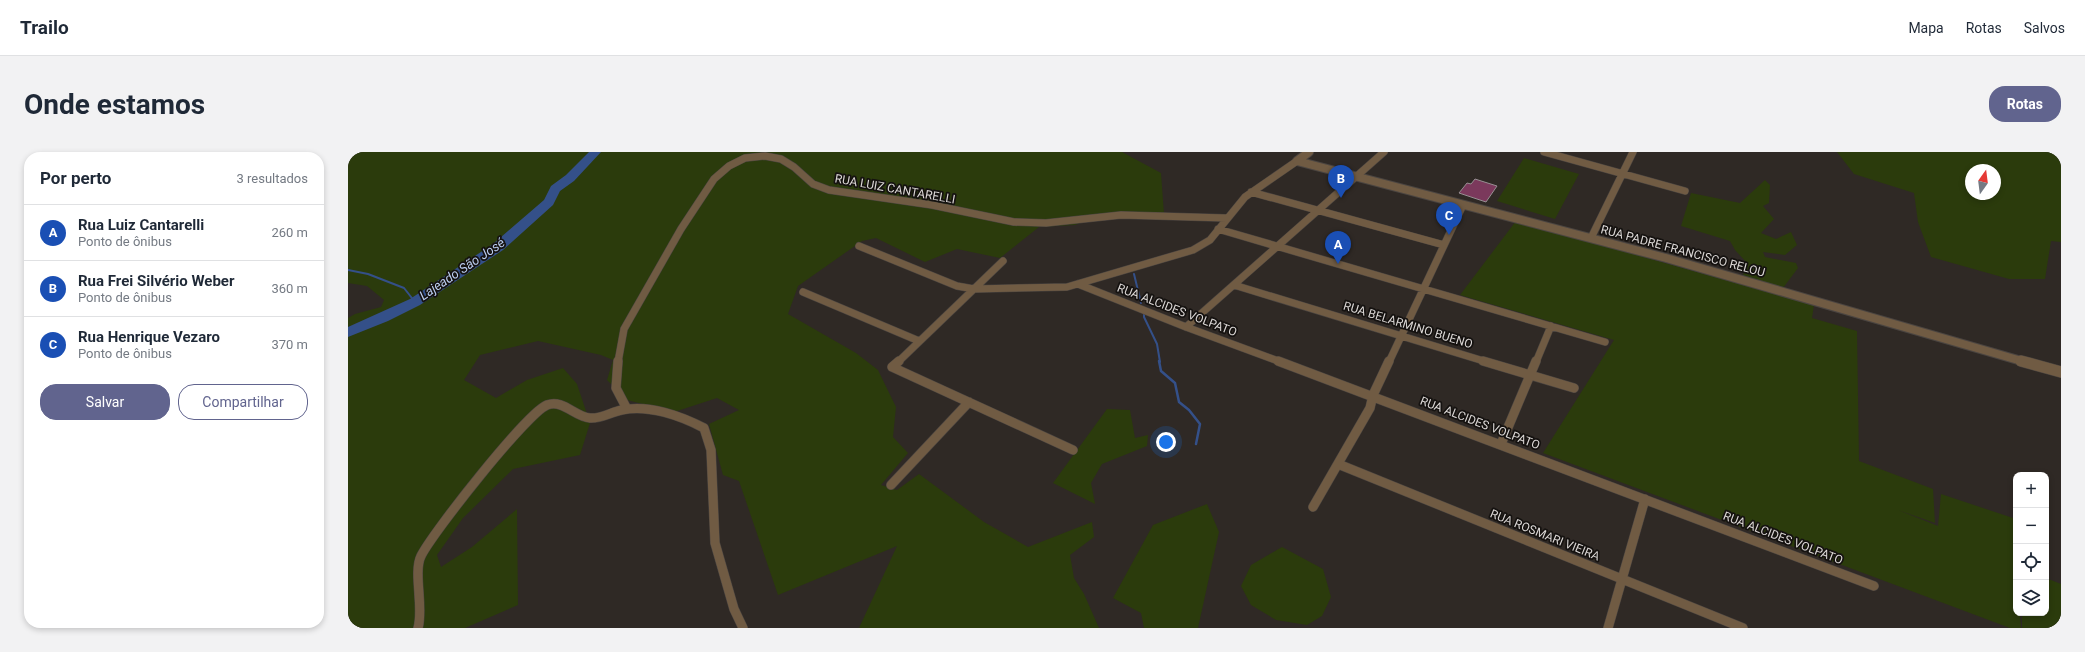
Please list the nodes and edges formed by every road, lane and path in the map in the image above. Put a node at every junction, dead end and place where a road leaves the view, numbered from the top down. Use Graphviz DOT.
graph roads {
  1 [pos="1309,152"];
  2 [pos="1384,152"];
  3 [pos="1544,152"];
  4 [pos="1633,152"];
  5 [pos="1297,162"];
  6 [pos="1622,174"];
  7 [pos="1355,177"];
  8 [pos="1685,191"];
  9 [pos="1251,192"];
  10 [pos="1463,205"];
  11 [pos="1318,211"];
  12 [pos="1226,218"];
  13 [pos="1218,229"];
  14 [pos="1591,238"];
  15 [pos="1444,245"];
  16 [pos="859,246"];
  17 [pos="1278,246"];
  18 [pos="1003,261"];
  19 [pos="1078,284"];
  20 [pos="1234,285"];
  21 [pos="974,289"];
  22 [pos="1424,289"];
  23 [pos="803,292"];
  24 [pos="1551,326"];
  25 [pos="1186,327"];
  26 [pos="1401,336"];
  27 [pos="919,341"];
  28 [pos="1605,342"];
  29 [pos="2061,372"];
  30 [pos="1530,375"];
  31 [pos="1574,388"];
  32 [pos="1373,394"];
  33 [pos="969,402"];
  34 [pos="627,409"];
  35 [pos="1501,444"];
  36 [pos="1073,450"];
  37 [pos="1338,464"];
  38 [pos="890,485"];
  39 [pos="1645,499"];
  40 [pos="1313,507"];
  41 [pos="1622,579"];
  42 [pos="1874,586"];
  43 [pos="418,628"];
  44 [pos="743,628"];
  45 [pos="1608,628"];
  46 [pos="1743,628"];
  1 -- 5 [label="street"];
  2 -- 7 [label="street"];
  3 -- 6 [label="street"];
  4 -- 6 [label="street"];
  5 -- 7 [label="street, RUA PADRE FRANCISCO RELOU"];
  5 -- 9 [label="street"];
  6 -- 8 [label="street"];
  6 -- 14 [label="street"];
  7 -- 10 [label="street, RUA PADRE FRANCISCO RELOU"];
  7 -- 11 [label="street"];
  9 -- 11 [label="street"];
  9 -- 12 [label="street"];
  10 -- 14 [label="street, RUA PADRE FRANCISCO RELOU"];
  10 -- 15 [label="street"];
  11 -- 15 [label="street"];
  11 -- 17 [label="street"];
  12 -- 13 [label="street"];
  12 -- 34 [label="street, RUA LUIZ CANTARELLI"];
  13 -- 17 [label="street"];
  13 -- 19 [label="street"];
  14 -- 29 [label="street, RUA PADRE FRANCISCO RELOU"];
  15 -- 22 [label="street"];
  16 -- 21 [label="street"];
  17 -- 20 [label="street"];
  17 -- 22 [label="street"];
  18 -- 21 [label="street"];
  19 -- 21 [label="street"];
  19 -- 25 [label="street, RUA ALCIDES VOLPATO"];
  20 -- 25 [label="street"];
  20 -- 26 [label="street, RUA BELARMINO BUENO"];
  21 -- 27 [label="street"];
  22 -- 24 [label="street"];
  22 -- 26 [label="street"];
  23 -- 27 [label="street"];
  24 -- 28 [label="street"];
  24 -- 30 [label="street"];
  25 -- 32 [label="street, RUA ALCIDES VOLPATO"];
  26 -- 30 [label="street, RUA BELARMINO BUENO"];
  26 -- 32 [label="street"];
  27 -- 33 [label="street"];
  30 -- 31 [label="street, RUA BELARMINO BUENO"];
  30 -- 35 [label="street"];
  32 -- 35 [label="street, RUA ALCIDES VOLPATO"];
  32 -- 37 [label="street"];
  33 -- 36 [label="street"];
  33 -- 38 [label="street"];
  34 -- 43 [label="street"];
  34 -- 44 [label="street"];
  35 -- 39 [label="street, RUA ALCIDES VOLPATO"];
  37 -- 40 [label="street"];
  37 -- 41 [label="street, RUA ROSMARI VIEIRA"];
  39 -- 41 [label="street"];
  39 -- 42 [label="street, RUA ALCIDES VOLPATO"];
  41 -- 45 [label="street"];
  41 -- 46 [label="street, RUA ROSMARI VIEIRA"];
}
